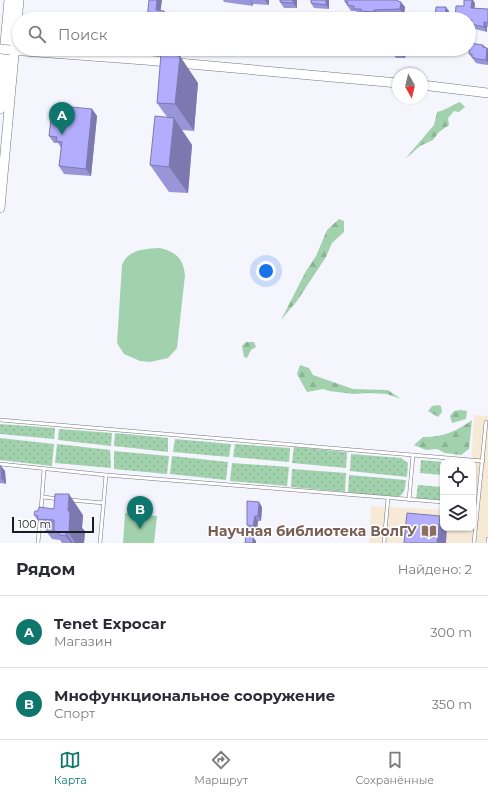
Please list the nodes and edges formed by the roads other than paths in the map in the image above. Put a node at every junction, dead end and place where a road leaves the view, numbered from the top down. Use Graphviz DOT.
graph roads {
  1 [pos="10,0"];
  2 [pos="19,0"];
  3 [pos="17,12"];
  4 [pos="0,49"];
  5 [pos="12,50"];
  6 [pos="92,56"];
  7 [pos="392,82"];
  8 [pos="428,86"];
  9 [pos="488,94"];
  10 [pos="0,108"];
  11 [pos="0,208"];
  12 [pos="0,420"];
  13 [pos="486,422"];
  14 [pos="413,455"];
  15 [pos="483,461"];
  16 [pos="0,464"];
  17 [pos="44,469"];
  18 [pos="106,475"];
  19 [pos="42,497"];
  20 [pos="388,498"];
  21 [pos="409,500"];
  22 [pos="440,502"];
  23 [pos="104,503"];
  24 [pos="478,504"];
  25 [pos="488,539"];
  26 [pos="38,543"];
  27 [pos="100,543"];
  28 [pos="384,543"];
  29 [pos="474,543"];
  30 [pos="488,543"];
  1 -- 10 [label="highway"];
  2 -- 3 [label="street"];
  4 -- 5 [label="street, bridge"];
  5 -- 11 [label="street"];
  6 -- 7 [label="street"];
  8 -- 9 [label="street"];
  12 -- 14 [label="lane"];
  13 -- 15 [label="lane"];
  14 -- 15 [label="lane"];
  14 -- 21 [label="lane"];
  15 -- 24 [label="lane"];
  16 -- 17 [label="lane"];
  17 -- 18 [label="lane"];
  17 -- 19 [label="lane"];
  18 -- 20 [label="lane"];
  18 -- 23 [label="lane"];
  19 -- 23 [label="lane"];
  19 -- 26 [label="lane"];
  20 -- 21 [label="lane"];
  20 -- 28 [label="lane"];
  21 -- 22 [label="lane"];
  23 -- 27 [label="lane"];
  24 -- 29 [label="lane"];
  25 -- 30 [label="lane"];
}
